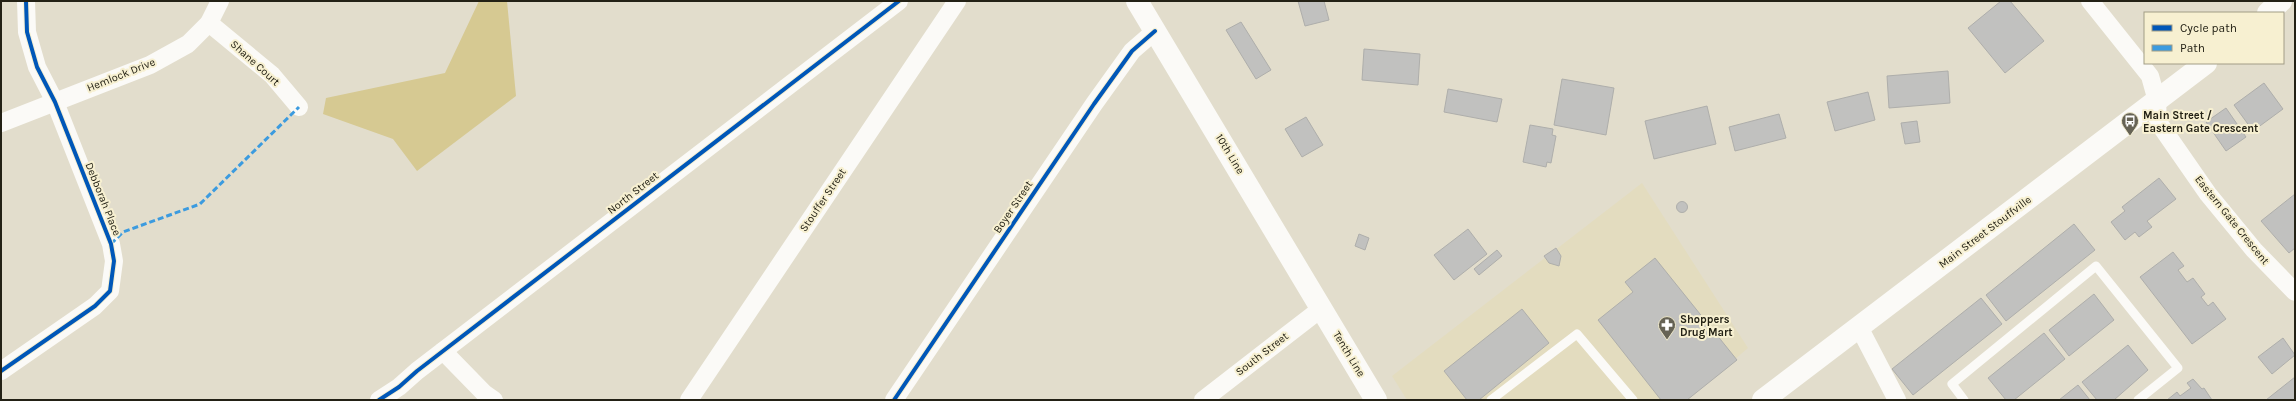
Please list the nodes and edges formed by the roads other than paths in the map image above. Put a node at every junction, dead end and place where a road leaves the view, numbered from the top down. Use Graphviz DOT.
graph roads {
  1 [pos="26,1"];
  2 [pos="220,1"];
  3 [pos="899,1"];
  4 [pos="957,1"];
  5 [pos="1137,1"];
  6 [pos="2090,1"];
  7 [pos="2280,1"];
  8 [pos="2269,12"];
  9 [pos="209,23"];
  10 [pos="1155,31"];
  11 [pos="2205,64"];
  12 [pos="2157,101"];
  13 [pos="55,102"];
  14 [pos="298,107"];
  15 [pos="1,122"];
  16 [pos="2294,290"];
  17 [pos="1322,308"];
  18 [pos="1859,327"];
  19 [pos="443,351"];
  20 [pos="1,371"];
  21 [pos="379,400"];
  22 [pos="494,400"];
  23 [pos="689,400"];
  24 [pos="894,400"];
  25 [pos="1203,400"];
  26 [pos="1376,400"];
  27 [pos="1491,400"];
  28 [pos="1633,400"];
  29 [pos="1763,400"];
  30 [pos="1897,400"];
  31 [pos="1964,400"];
  32 [pos="2138,400"];
  1 -- 13 [label="street, Debborah Place"];
  2 -- 9 [label="street, Hemlock Drive"];
  3 -- 19 [label="street, North Street"];
  4 -- 23 [label="street, Stouffer Street"];
  5 -- 10 [label="main road, 10th Line"];
  6 -- 12 [label="street, Eastern Gate Crescent"];
  7 -- 8 [label="main road"];
  9 -- 13 [label="street, Hemlock Drive"];
  9 -- 14 [label="street, Shane Court"];
  10 -- 17 [label="main road, 10th Line"];
  10 -- 24 [label="street, Boyer Street"];
  11 -- 12 [label="main road, Main Street Stouffville"];
  12 -- 16 [label="street, Eastern Gate Crescent"];
  12 -- 18 [label="main road, Main Street Stouffville"];
  13 -- 15 [label="street, Hemlock Drive"];
  13 -- 20 [label="street, Debborah Place"];
  17 -- 25 [label="street, South Street"];
  17 -- 26 [label="main road, Tenth Line"];
  18 -- 29 [label="main road, Main Street Stouffville"];
  18 -- 30 [label="street"];
  19 -- 21 [label="street, North Street"];
  19 -- 22 [label="street"];
  27 -- 28 [label="lane"];
  31 -- 32 [label="lane"];
}
